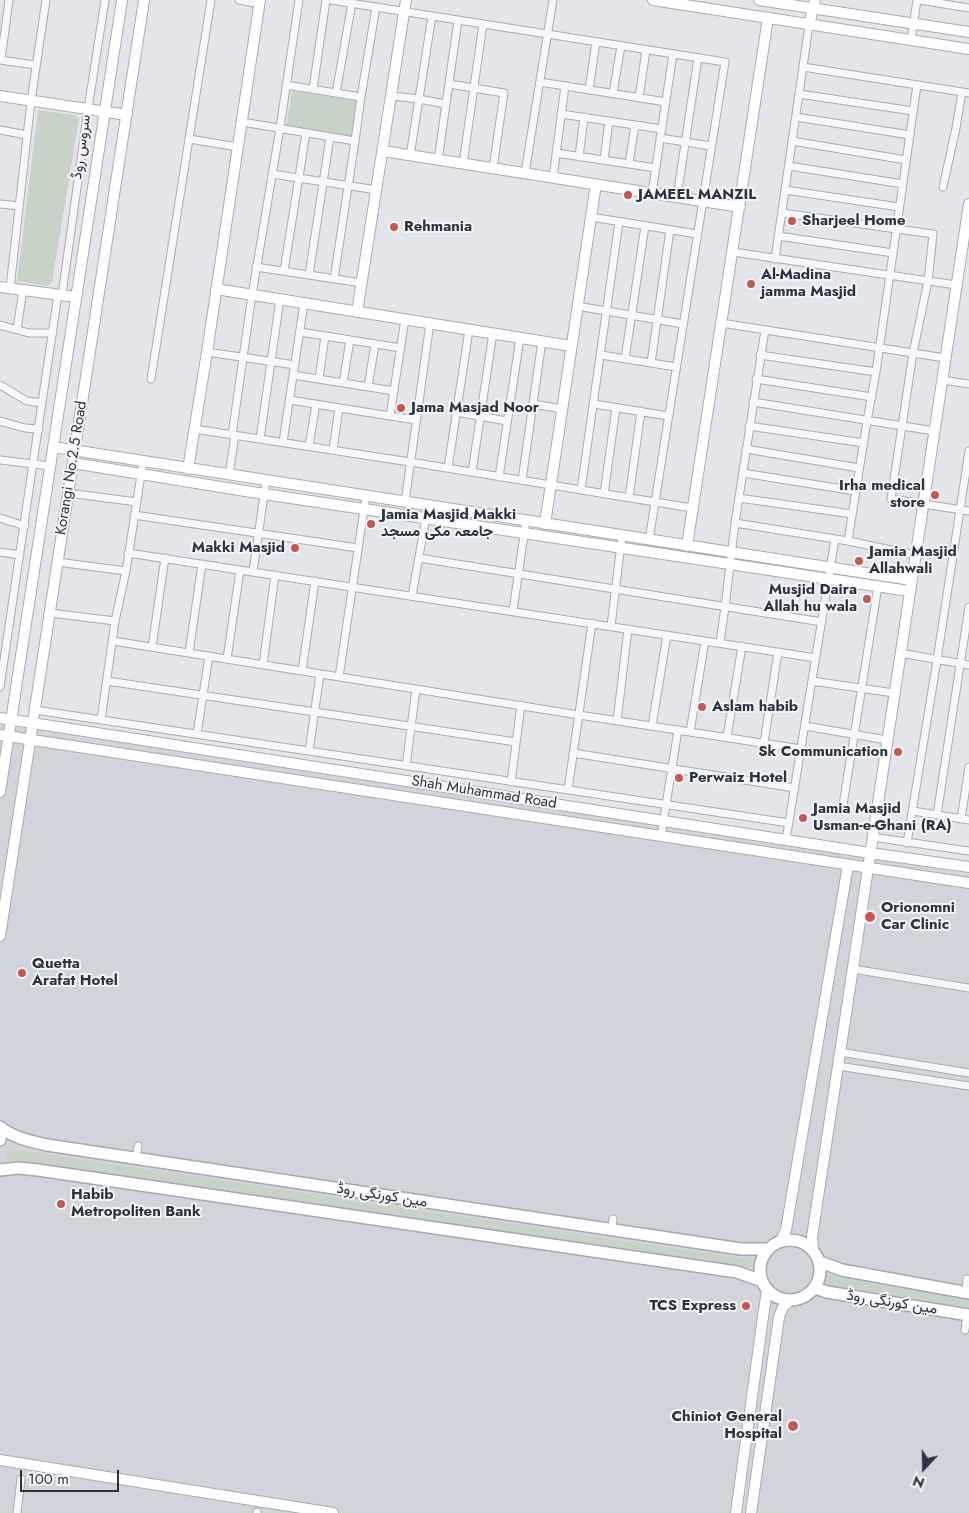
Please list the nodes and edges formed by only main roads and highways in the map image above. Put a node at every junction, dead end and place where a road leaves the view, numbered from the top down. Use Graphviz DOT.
graph roads {
  1 [pos="0,1127"];
  2 [pos="0,1170"];
  3 [pos="768,1249"];
  4 [pos="820,1262"];
  5 [pos="765,1286"];
  6 [pos="815,1288"];
  7 [pos="968,1292"];
  8 [pos="968,1315"];
  1 -- 3 [label="main road, مین کورنگی روڈ"];
  2 -- 5 [label="main road, مین کورنگی روڈ"];
  3 -- 4 [label="main road"];
  3 -- 5 [label="main road"];
  4 -- 6 [label="main road"];
  4 -- 7 [label="main road, مین کورنگی روڈ"];
  5 -- 6 [label="main road"];
  6 -- 8 [label="main road, مین کورنگی روڈ"];
}
